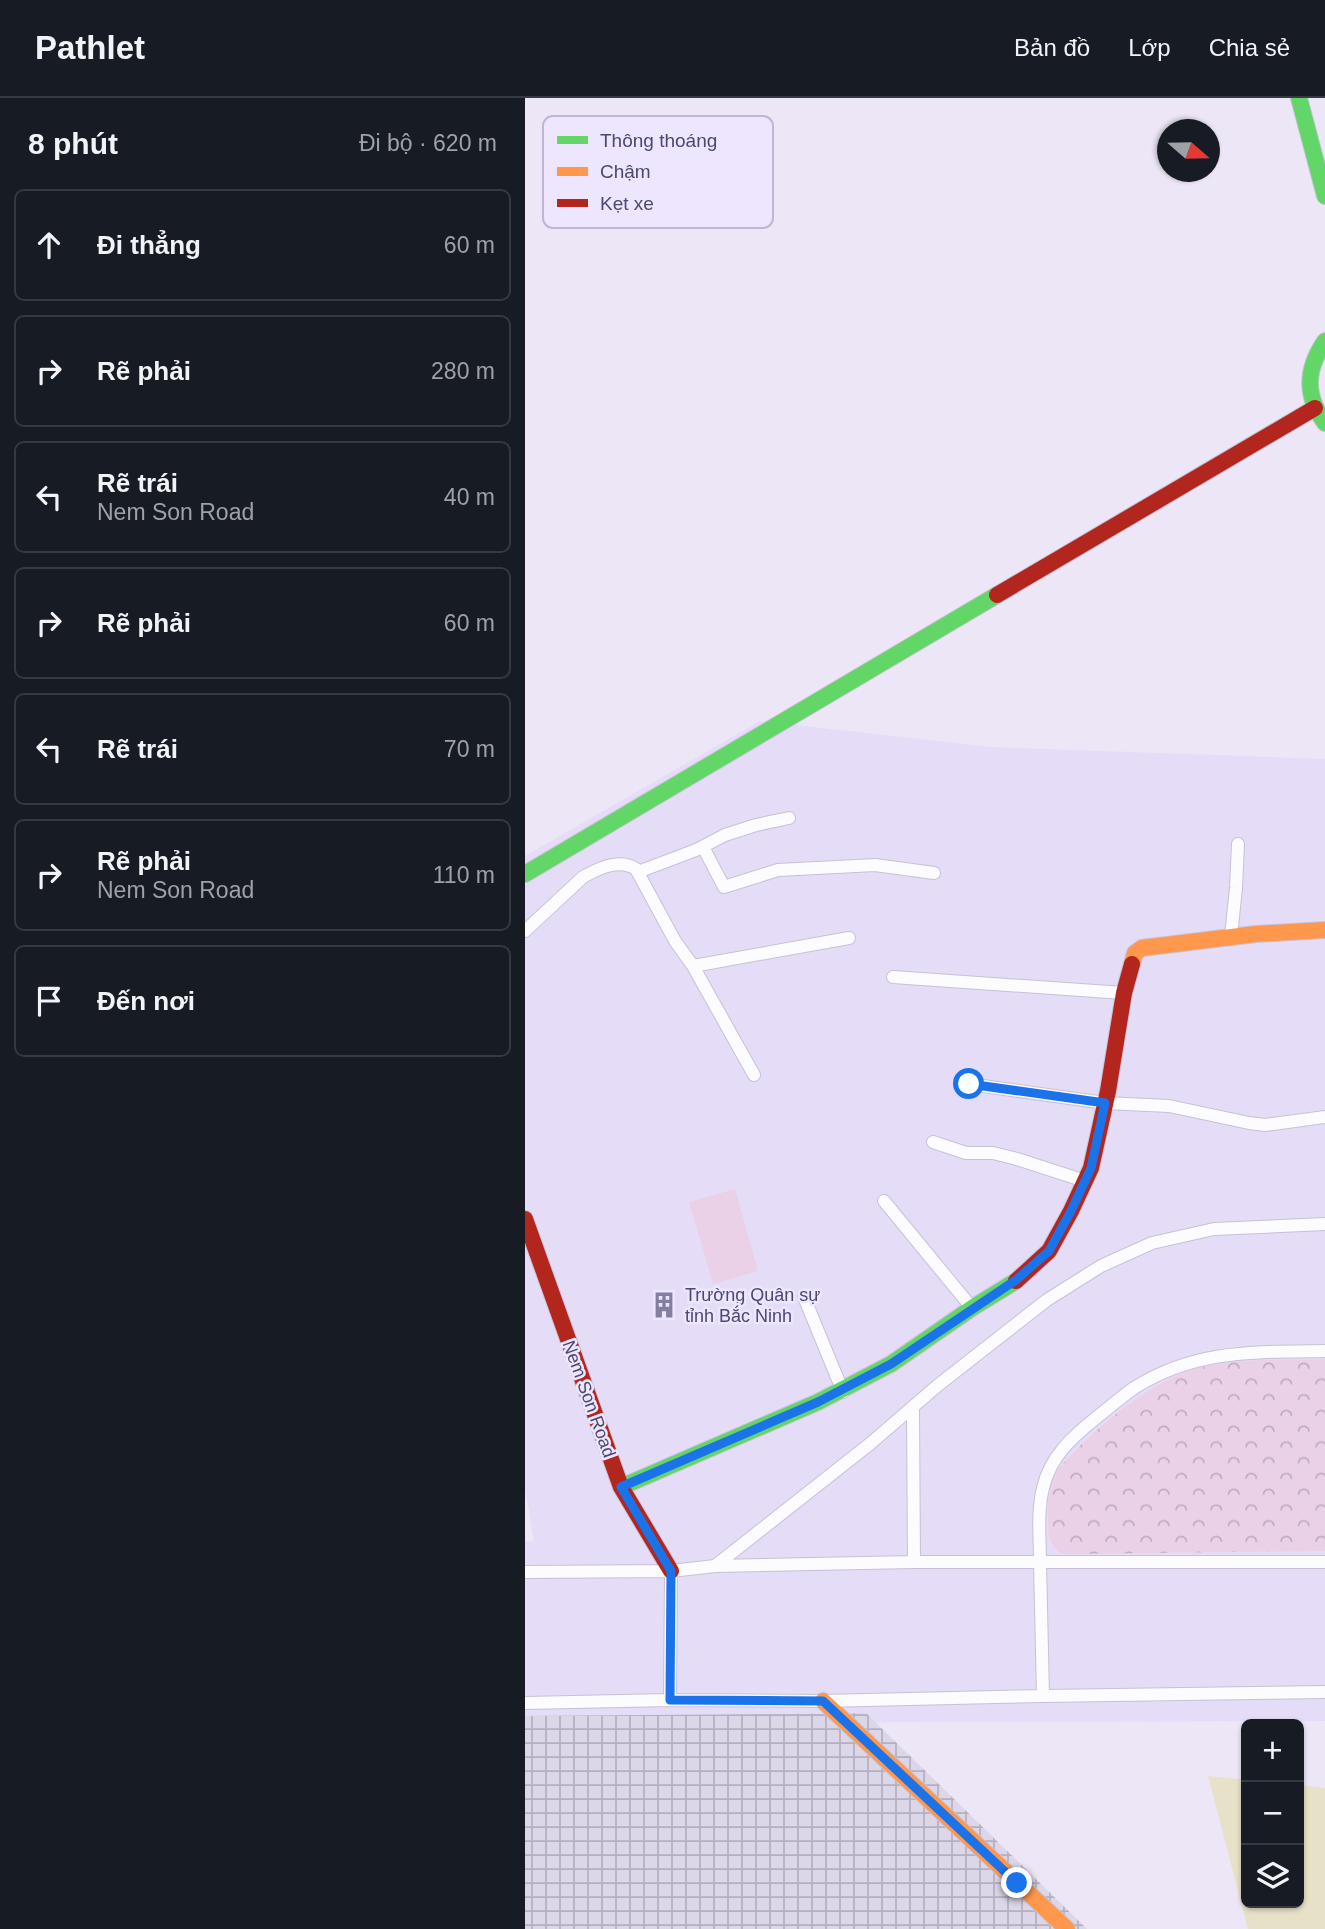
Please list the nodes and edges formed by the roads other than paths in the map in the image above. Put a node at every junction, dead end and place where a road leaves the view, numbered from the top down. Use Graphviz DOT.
graph roads {
  1 [pos="1299,98"];
  2 [pos="1325,196"];
  3 [pos="1325,341"];
  4 [pos="1315,408"];
  5 [pos="1325,423"];
  6 [pos="789,818"];
  7 [pos="1238,844"];
  8 [pos="703,847"];
  9 [pos="638,872"];
  10 [pos="934,873"];
  11 [pos="525,874"];
  12 [pos="1325,930"];
  13 [pos="525,931"];
  14 [pos="1231,936"];
  15 [pos="849,938"];
  16 [pos="694,966"];
  17 [pos="893,977"];
  18 [pos="1124,993"];
  19 [pos="754,1075"];
  20 [pos="969,1084"];
  21 [pos="1105,1103"];
  22 [pos="1325,1117"];
  23 [pos="933,1142"];
  24 [pos="1085,1181"];
  25 [pos="884,1201"];
  26 [pos="525,1219"];
  27 [pos="1325,1224"];
  28 [pos="804,1297"];
  29 [pos="972,1308"];
  30 [pos="1325,1351"];
  31 [pos="843,1392"];
  32 [pos="913,1409"];
  33 [pos="621,1487"];
  34 [pos="1040,1561"];
  35 [pos="914,1562"];
  36 [pos="1325,1562"];
  37 [pos="715,1566"];
  38 [pos="671,1571"];
  39 [pos="525,1572"];
  40 [pos="1325,1692"];
  41 [pos="1043,1696"];
  42 [pos="670,1700"];
  43 [pos="823,1701"];
  44 [pos="525,1703"];
  45 [pos="1067,1929"];
  1 -- 2 [label="street"];
  3 -- 4 [label="street"];
  4 -- 5 [label="street"];
  4 -- 11 [label="street"];
  6 -- 8 [label="street"];
  7 -- 14 [label="street"];
  8 -- 9 [label="street"];
  8 -- 10 [label="street"];
  9 -- 13 [label="street"];
  9 -- 16 [label="street"];
  12 -- 14 [label="street"];
  14 -- 18 [label="street"];
  15 -- 16 [label="street"];
  16 -- 19 [label="street"];
  17 -- 18 [label="street"];
  18 -- 21 [label="street"];
  20 -- 21 [label="street"];
  21 -- 22 [label="street"];
  21 -- 24 [label="street"];
  23 -- 24 [label="street"];
  24 -- 29 [label="street"];
  25 -- 29 [label="street"];
  26 -- 33 [label="street, Nem Son Road"];
  27 -- 32 [label="street"];
  28 -- 31 [label="street"];
  29 -- 33 [label="street"];
  30 -- 34 [label="street"];
  32 -- 35 [label="street"];
  32 -- 37 [label="street"];
  33 -- 38 [label="street, Nem Son Road"];
  34 -- 35 [label="street"];
  34 -- 36 [label="street"];
  34 -- 41 [label="street"];
  35 -- 37 [label="street"];
  37 -- 38 [label="street"];
  38 -- 39 [label="street"];
  38 -- 42 [label="street"];
  40 -- 41 [label="street"];
  41 -- 43 [label="street"];
  42 -- 43 [label="street"];
  42 -- 44 [label="street"];
  43 -- 45 [label="street"];
}
